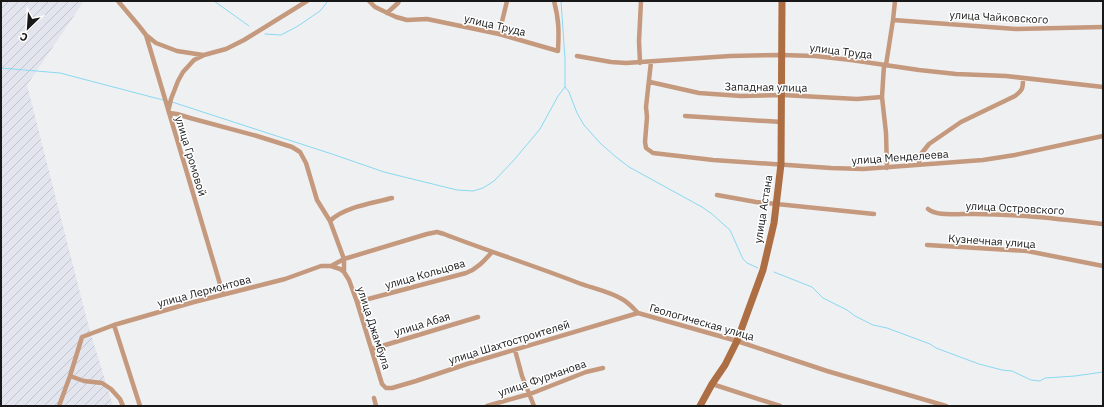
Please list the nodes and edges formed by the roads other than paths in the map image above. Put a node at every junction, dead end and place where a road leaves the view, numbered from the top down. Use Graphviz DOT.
graph roads {
  1 [pos="118,1"];
  2 [pos="307,1"];
  3 [pos="369,1"];
  4 [pos="399,1"];
  5 [pos="507,1"];
  6 [pos="554,1"];
  7 [pos="641,1"];
  8 [pos="782,1"];
  9 [pos="895,1"];
  10 [pos="387,13"];
  11 [pos="893,20"];
  12 [pos="1103,27"];
  13 [pos="499,34"];
  14 [pos="146,35"];
  15 [pos="204,55"];
  16 [pos="781,55"];
  17 [pos="577,56"];
  18 [pos="651,62"];
  19 [pos="640,63"];
  20 [pos="885,65"];
  21 [pos="1022,78"];
  22 [pos="650,82"];
  23 [pos="1103,87"];
  24 [pos="782,95"];
  25 [pos="882,97"];
  26 [pos="169,112"];
  27 [pos="685,116"];
  28 [pos="782,122"];
  29 [pos="1103,136"];
  30 [pos="781,164"];
  31 [pos="919,164"];
  32 [pos="887,168"];
  33 [pos="717,195"];
  34 [pos="392,198"];
  35 [pos="777,204"];
  36 [pos="928,209"];
  37 [pos="874,214"];
  38 [pos="330,221"];
  39 [pos="1103,224"];
  40 [pos="437,232"];
  41 [pos="926,245"];
  42 [pos="492,252"];
  43 [pos="344,259"];
  44 [pos="331,266"];
  45 [pos="1103,266"];
  46 [pos="340,269"];
  47 [pos="344,272"];
  48 [pos="223,294"];
  49 [pos="357,302"];
  50 [pos="638,313"];
  51 [pos="478,317"];
  52 [pos="114,325"];
  53 [pos="737,341"];
  54 [pos="372,349"];
  55 [pos="514,350"];
  56 [pos="603,368"];
  57 [pos="70,376"];
  58 [pos="712,384"];
  59 [pos="386,388"];
  60 [pos="530,394"];
  61 [pos="374,398"];
  62 [pos="59,406"];
  63 [pos="123,406"];
  64 [pos="140,406"];
  65 [pos="376,406"];
  66 [pos="487,406"];
  67 [pos="534,406"];
  68 [pos="700,406"];
  69 [pos="780,406"];
  70 [pos="946,406"];
  1 -- 14 [label="street"];
  2 -- 15 [label="street, улица Громовой"];
  3 -- 10 [label="street, улица Труда"];
  4 -- 10 [label="street"];
  5 -- 13 [label="street"];
  6 -- 13 [label="street, улица Труда"];
  7 -- 19 [label="street"];
  8 -- 16 [label="street, улица Астана"];
  9 -- 11 [label="street"];
  10 -- 13 [label="street, улица Труда"];
  11 -- 12 [label="street, улица Чайковского"];
  11 -- 20 [label="street"];
  14 -- 15 [label="street"];
  14 -- 26 [label="street"];
  15 -- 26 [label="street, улица Громовой"];
  16 -- 18 [label="street, улица Труда"];
  16 -- 20 [label="street, улица Труда"];
  16 -- 24 [label="street, улица Астана"];
  17 -- 19 [label="street, улица Труда"];
  18 -- 19 [label="street, улица Труда"];
  18 -- 22 [label="street"];
  20 -- 21 [label="street, улица Труда"];
  20 -- 25 [label="street"];
  21 -- 23 [label="street, улица Труда"];
  21 -- 31 [label="street"];
  22 -- 24 [label="street, Западная улица"];
  22 -- 30 [label="street, улица Менделеева"];
  24 -- 25 [label="street, Западная улица"];
  24 -- 28 [label="street, улица Астана"];
  25 -- 32 [label="street"];
  26 -- 38 [label="street"];
  26 -- 48 [label="street, улица Громовой"];
  27 -- 28 [label="street"];
  28 -- 30 [label="street, улица Астана"];
  29 -- 31 [label="street, улица Менделеева"];
  30 -- 32 [label="street, улица Менделеева"];
  30 -- 35 [label="street, улица Астана"];
  31 -- 32 [label="street, улица Менделеева"];
  33 -- 35 [label="street"];
  34 -- 38 [label="street"];
  35 -- 37 [label="street"];
  35 -- 53 [label="street, улица Астана"];
  36 -- 39 [label="street, улица Островского"];
  38 -- 43 [label="street, улица Джамбула"];
  40 -- 42 [label="street, Геологическая улица"];
  40 -- 43 [label="street, улица Лермонтова"];
  41 -- 45 [label="street, Кузнечная улица"];
  42 -- 49 [label="street, улица Кольцова"];
  42 -- 50 [label="street, Геологическая улица"];
  43 -- 44 [label="street, улица Лермонтова"];
  43 -- 47 [label="street, улица Джамбула"];
  44 -- 46 [label="street, улица Лермонтова"];
  44 -- 48 [label="street, улица Лермонтова"];
  46 -- 47 [label="street, улица Джамбула"];
  47 -- 49 [label="street, улица Джамбула"];
  48 -- 52 [label="street, улица Лермонтова"];
  49 -- 54 [label="street, улица Джамбула"];
  50 -- 53 [label="street, Геологическая улица"];
  50 -- 55 [label="street, улица Шахтостроителей"];
  51 -- 54 [label="street, улица Абая"];
  52 -- 57 [label="street, улица Лермонтова"];
  52 -- 64 [label="street"];
  53 -- 58 [label="street, улица Астана"];
  53 -- 70 [label="street, Геологическая улица"];
  54 -- 59 [label="street, улица Джамбула"];
  55 -- 59 [label="street, улица Шахтостроителей"];
  55 -- 60 [label="street"];
  56 -- 60 [label="street, улица Фурманова"];
  57 -- 62 [label="street"];
  57 -- 63 [label="street"];
  58 -- 68 [label="street, улица Астана"];
  58 -- 69 [label="street"];
  60 -- 66 [label="street, улица Фурманова"];
  60 -- 67 [label="street"];
  61 -- 65 [label="street"];
}
